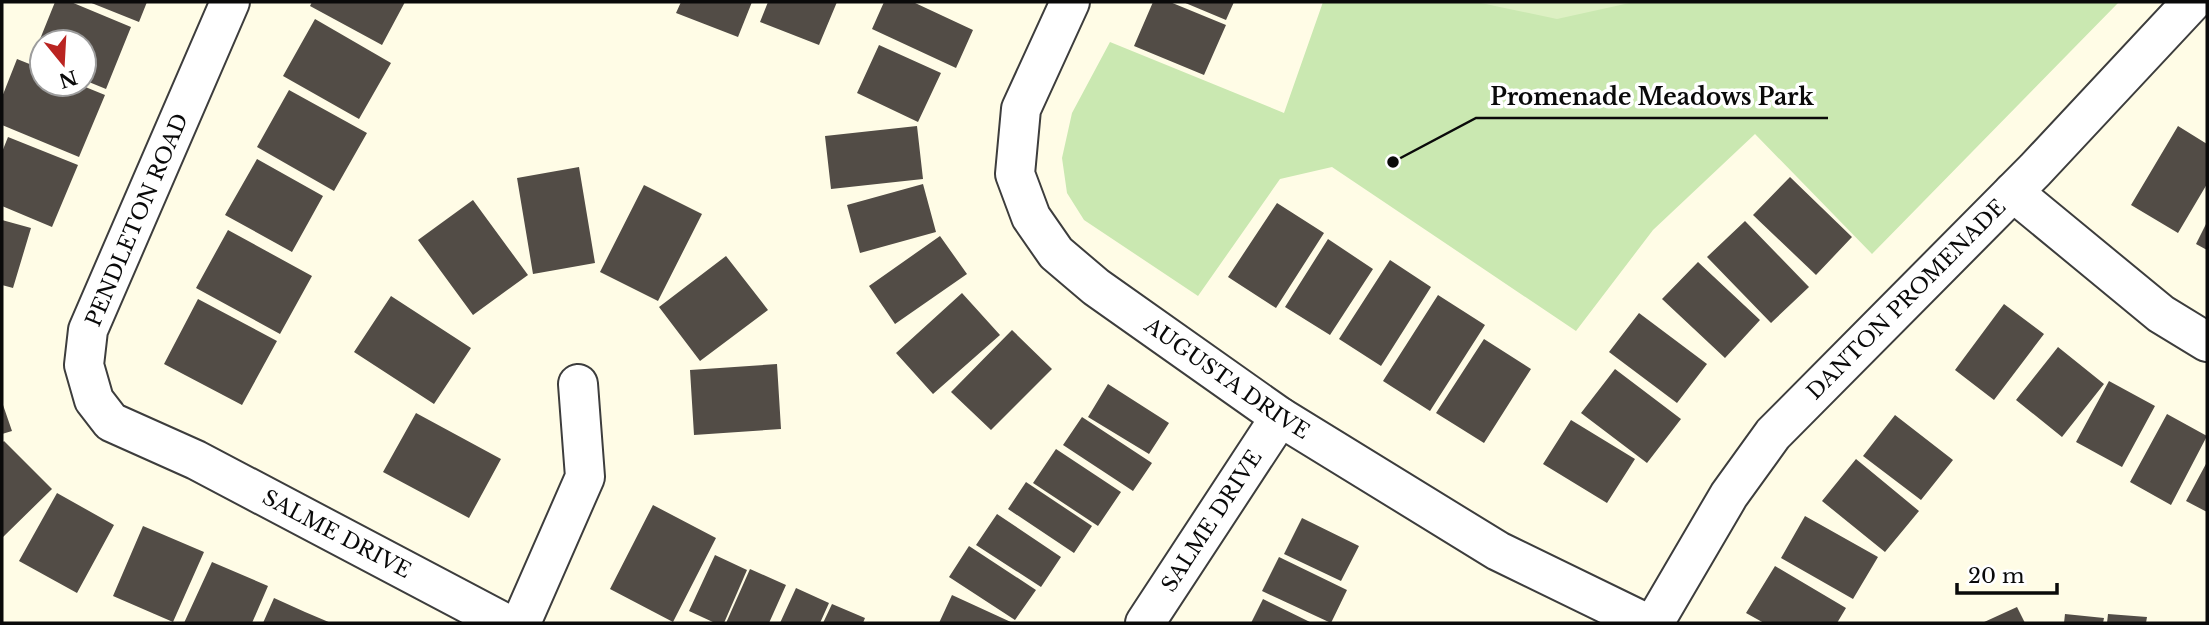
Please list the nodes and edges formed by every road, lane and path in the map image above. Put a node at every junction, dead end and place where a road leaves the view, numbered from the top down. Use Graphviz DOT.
graph roads {
  1 [pos="230,2"];
  2 [pos="1070,2"];
  3 [pos="2192,2"];
  4 [pos="2013,192"];
  5 [pos="2207,342"];
  6 [pos="578,384"];
  7 [pos="1280,416"];
  8 [pos="165,448"];
  9 [pos="505,623"];
  10 [pos="520,623"];
  11 [pos="1145,623"];
  12 [pos="1646,623"];
  13 [pos="1654,623"];
  1 -- 8 [label="street, PENDLETON ROAD"];
  2 -- 7 [label="street, AUGUSTA DRIVE"];
  3 -- 4 [label="street, DANTON PROMENADE"];
  4 -- 5 [label="street"];
  4 -- 13 [label="street, DANTON PROMENADE"];
  6 -- 10 [label="street"];
  7 -- 11 [label="street, SALME DRIVE"];
  7 -- 12 [label="street, AUGUSTA DRIVE"];
  8 -- 9 [label="street, SALME DRIVE"];
}
